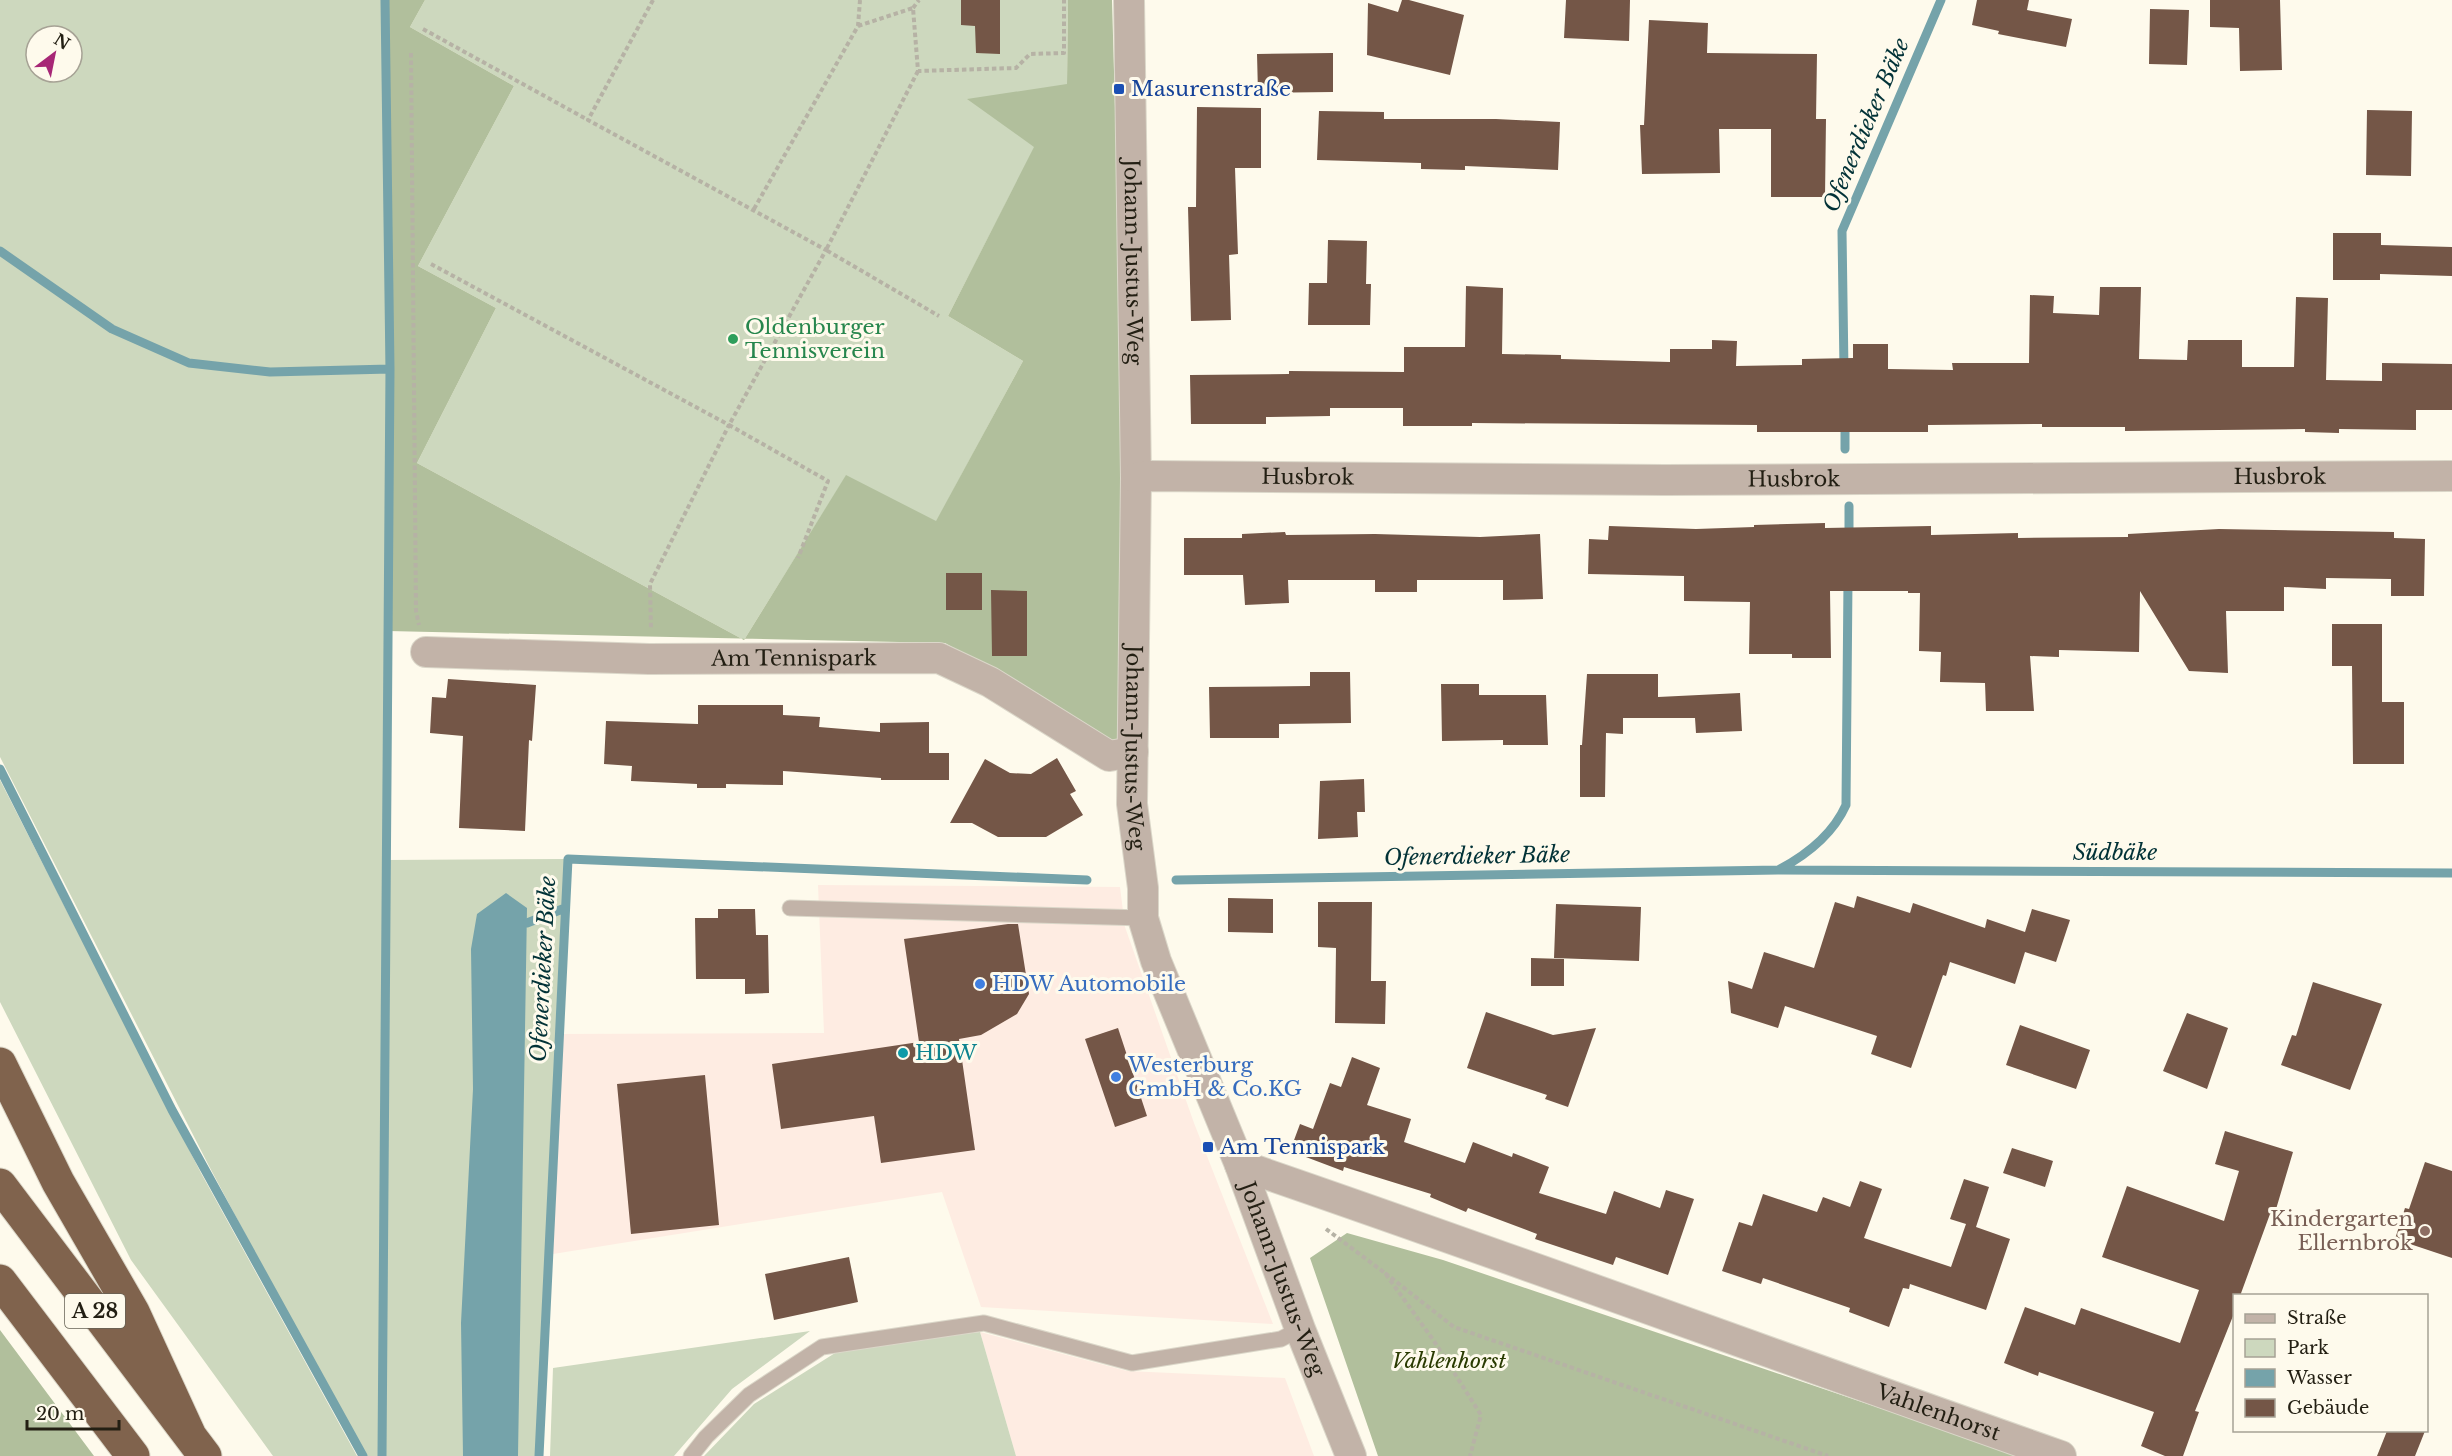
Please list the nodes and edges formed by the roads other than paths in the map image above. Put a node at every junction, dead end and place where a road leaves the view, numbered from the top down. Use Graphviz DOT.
graph roads {
  1 [pos="1129,0"];
  2 [pos="2452,477"];
  3 [pos="1136,478"];
  4 [pos="426,652"];
  5 [pos="1133,752"];
  6 [pos="790,908"];
  7 [pos="1143,918"];
  8 [pos="0,1064"];
  9 [pos="1240,1165"];
  10 [pos="0,1185"];
  11 [pos="0,1281"];
  12 [pos="1300,1329"];
  13 [pos="198,1446"];
  14 [pos="133,1456"];
  15 [pos="691,1456"];
  16 [pos="1351,1456"];
  17 [pos="2061,1456"];
  1 -- 3 [label="street, Johann-Justus-Weg"];
  2 -- 3 [label="street, Husbrok"];
  3 -- 5 [label="street, Johann-Justus-Weg"];
  4 -- 5 [label="street, Am Tennispark"];
  5 -- 7 [label="street, Johann-Justus-Weg"];
  6 -- 7 [label="lane"];
  7 -- 9 [label="street, Johann-Justus-Weg"];
  8 -- 13 [label="highway"];
  9 -- 12 [label="street, Johann-Justus-Weg"];
  9 -- 17 [label="street, Vahlenhorst"];
  10 -- 13 [label="highway, A 28"];
  11 -- 14 [label="highway, A 28"];
  12 -- 15 [label="lane"];
  12 -- 16 [label="street, Johann-Justus-Weg"];
}
